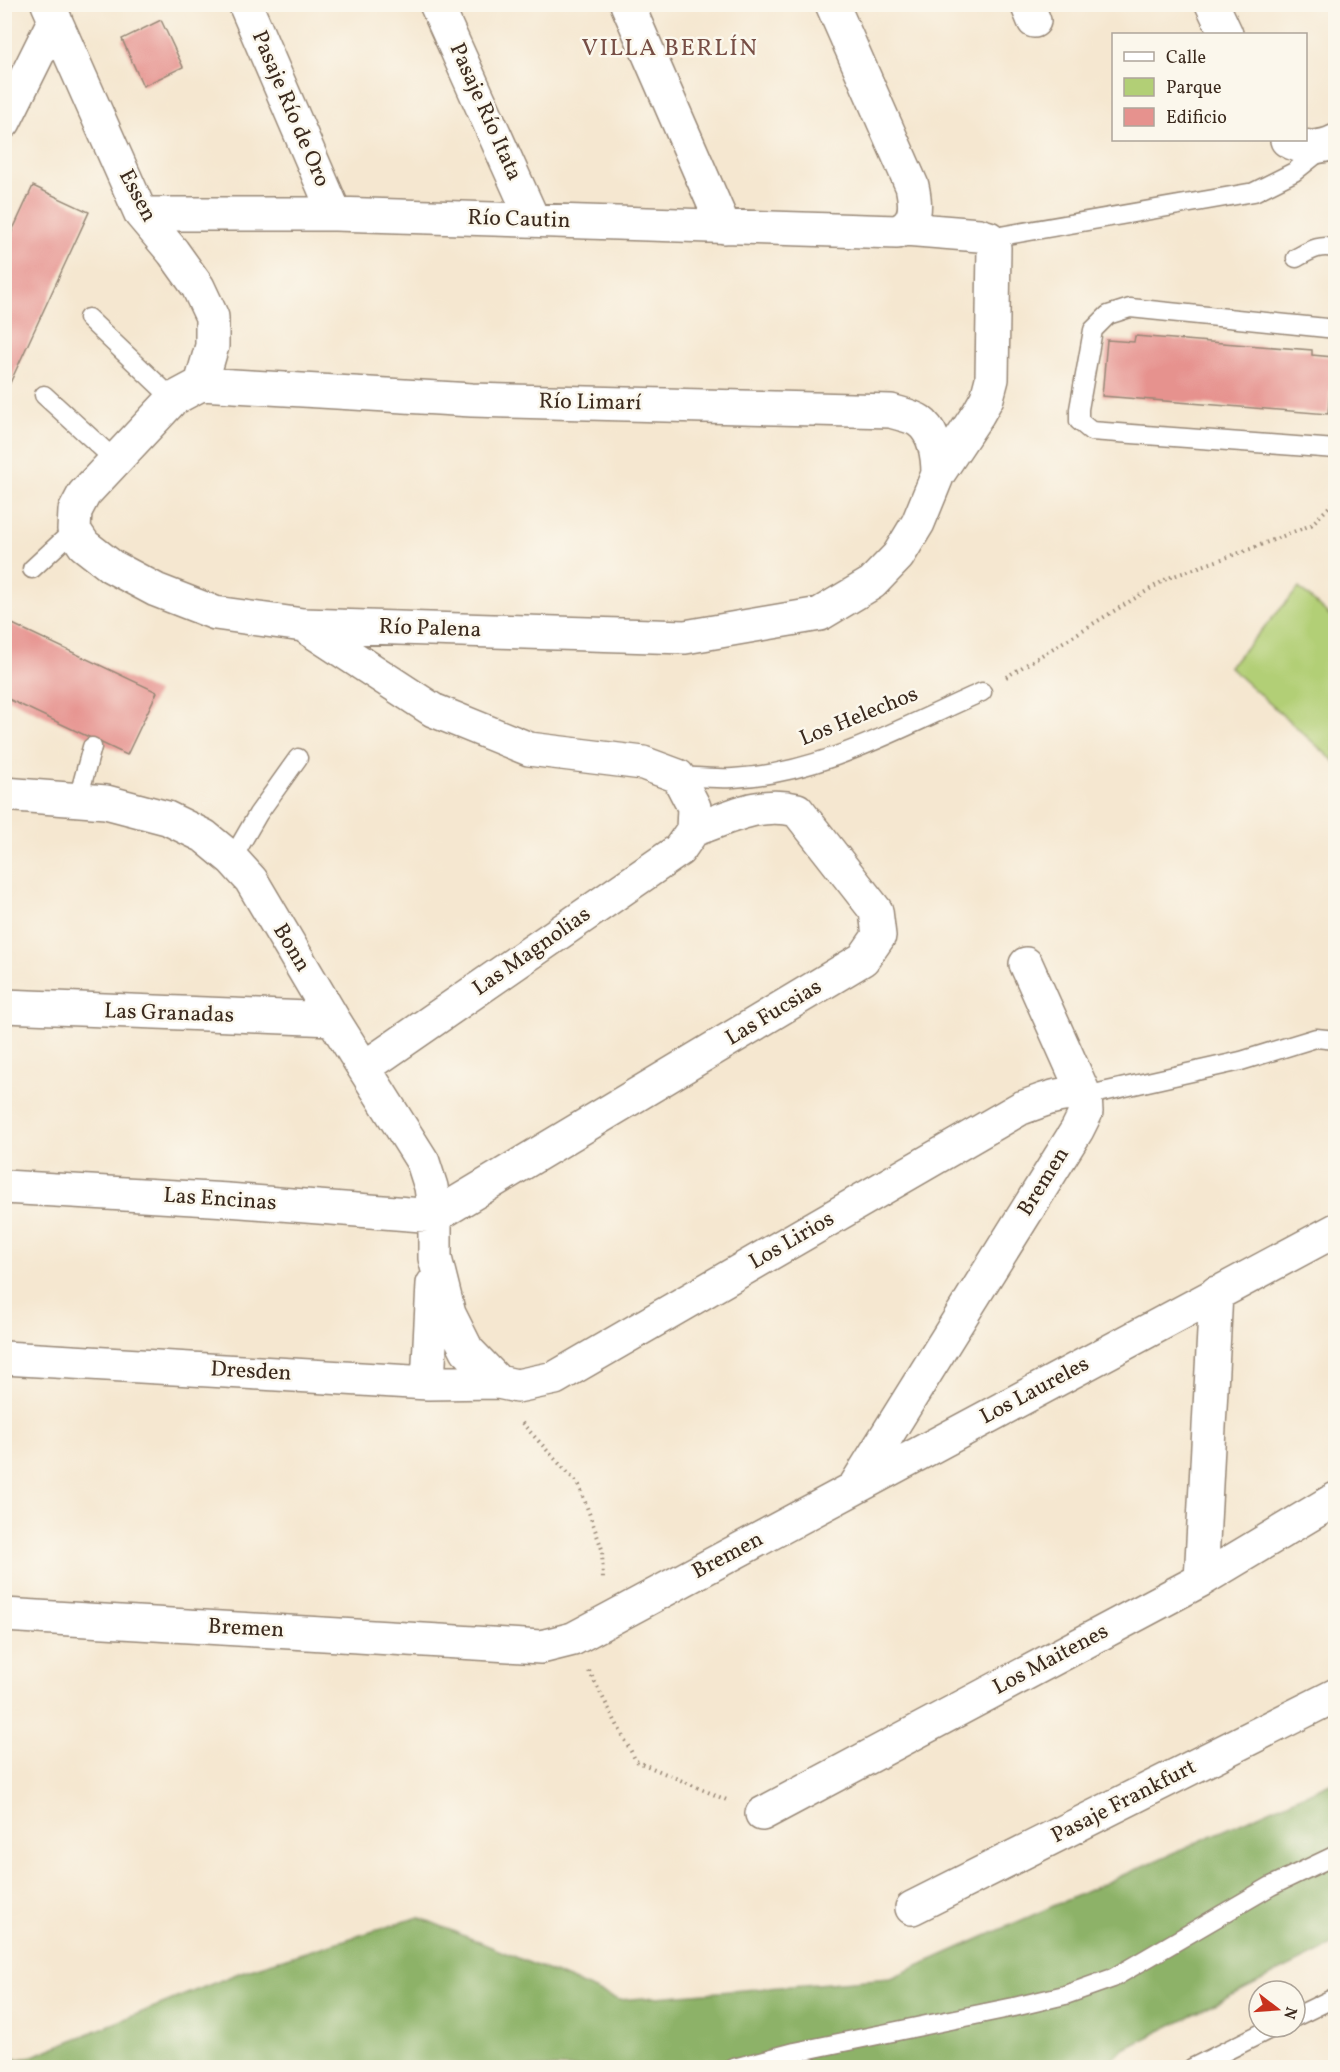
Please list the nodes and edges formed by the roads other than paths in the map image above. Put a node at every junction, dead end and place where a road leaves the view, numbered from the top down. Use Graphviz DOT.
graph roads {
  1 [pos="245,4"];
  2 [pos="436,4"];
  3 [pos="627,4"];
  4 [pos="831,4"];
  5 [pos="1212,4"];
  6 [pos="52,12"];
  7 [pos="1226,33"];
  8 [pos="4,122"];
  9 [pos="1289,141"];
  10 [pos="1330,144"];
  11 [pos="141,214"];
  12 [pos="336,214"];
  13 [pos="533,220"];
  14 [pos="724,227"];
  15 [pos="901,231"];
  16 [pos="988,238"];
  17 [pos="1335,249"];
  18 [pos="1296,258"];
  19 [pos="88,318"];
  20 [pos="1335,329"];
  21 [pos="187,391"];
  22 [pos="44,394"];
  23 [pos="1335,449"];
  24 [pos="115,460"];
  25 [pos="938,474"];
  26 [pos="74,530"];
  27 [pos="32,569"];
  28 [pos="303,625"];
  29 [pos="982,692"];
  30 [pos="92,747"];
  31 [pos="298,759"];
  32 [pos="678,776"];
  33 [pos="4,794"];
  34 [pos="78,799"];
  35 [pos="693,830"];
  36 [pos="232,858"];
  37 [pos="1026,964"];
  38 [pos="4,1006"];
  39 [pos="333,1019"];
  40 [pos="1335,1040"];
  41 [pos="364,1068"];
  42 [pos="1085,1096"];
  43 [pos="4,1187"];
  44 [pos="435,1216"];
  45 [pos="1335,1230"];
  46 [pos="435,1258"];
  47 [pos="1216,1293"];
  48 [pos="4,1358"];
  49 [pos="498,1382"];
  50 [pos="428,1383"];
  51 [pos="853,1490"];
  52 [pos="1335,1499"];
  53 [pos="1201,1580"];
  54 [pos="4,1615"];
  55 [pos="1335,1695"];
  56 [pos="762,1814"];
  57 [pos="1335,1856"];
  58 [pos="912,1908"];
  59 [pos="1335,1997"];
  60 [pos="1307,2011"];
  61 [pos="1249,2039"];
  62 [pos="734,2067"];
  63 [pos="1192,2067"];
  1 -- 12 [label="street, Pasaje Río de Oro"];
  2 -- 13 [label="street, Pasaje Río Itata"];
  3 -- 14 [label="street"];
  4 -- 15 [label="street"];
  5 -- 7 [label="street"];
  6 -- 8 [label="street"];
  6 -- 11 [label="street, Essen"];
  9 -- 10 [label="street"];
  10 -- 16 [label="lane"];
  11 -- 12 [label="street, Río Cautin"];
  11 -- 21 [label="street, Essen"];
  12 -- 13 [label="street, Río Cautin"];
  13 -- 14 [label="street, Río Cautin"];
  14 -- 15 [label="street, Río Cautin"];
  15 -- 16 [label="street, Río Cautin"];
  16 -- 25 [label="street, Río Palena"];
  17 -- 18 [label="lane"];
  19 -- 21 [label="lane"];
  20 -- 23 [label="lane"];
  21 -- 24 [label="street"];
  21 -- 25 [label="street, Río Limarí"];
  22 -- 24 [label="lane"];
  24 -- 26 [label="street"];
  25 -- 28 [label="street, Río Palena"];
  26 -- 27 [label="lane"];
  26 -- 28 [label="street, Río Palena"];
  28 -- 32 [label="street"];
  29 -- 32 [label="lane, Los Helechos"];
  30 -- 34 [label="lane"];
  31 -- 36 [label="lane"];
  32 -- 35 [label="street"];
  33 -- 34 [label="street, Bonn"];
  34 -- 36 [label="street, Bonn"];
  35 -- 41 [label="street, Las Magnolias"];
  35 -- 44 [label="street, Las Fucsias"];
  36 -- 39 [label="street, Bonn"];
  37 -- 42 [label="street"];
  38 -- 39 [label="street, Las Granadas"];
  39 -- 41 [label="street, Bonn"];
  40 -- 42 [label="lane"];
  41 -- 44 [label="street, Bonn"];
  42 -- 49 [label="street, Los Lirios"];
  42 -- 51 [label="street, Bremen"];
  43 -- 44 [label="street, Las Encinas"];
  44 -- 46 [label="street, Bonn"];
  45 -- 47 [label="street, Los Laureles"];
  46 -- 49 [label="street, Bonn"];
  46 -- 50 [label="street, Bonn"];
  47 -- 51 [label="street, Los Laureles"];
  47 -- 53 [label="street"];
  48 -- 50 [label="street, Dresden"];
  49 -- 50 [label="street, Dresden"];
  51 -- 54 [label="street, Bremen"];
  52 -- 53 [label="street, Los Maitenes"];
  53 -- 56 [label="street, Los Maitenes"];
  55 -- 58 [label="street, Pasaje Frankfurt"];
  57 -- 62 [label="lane"];
  59 -- 60 [label="lane"];
  61 -- 63 [label="lane"];
}
